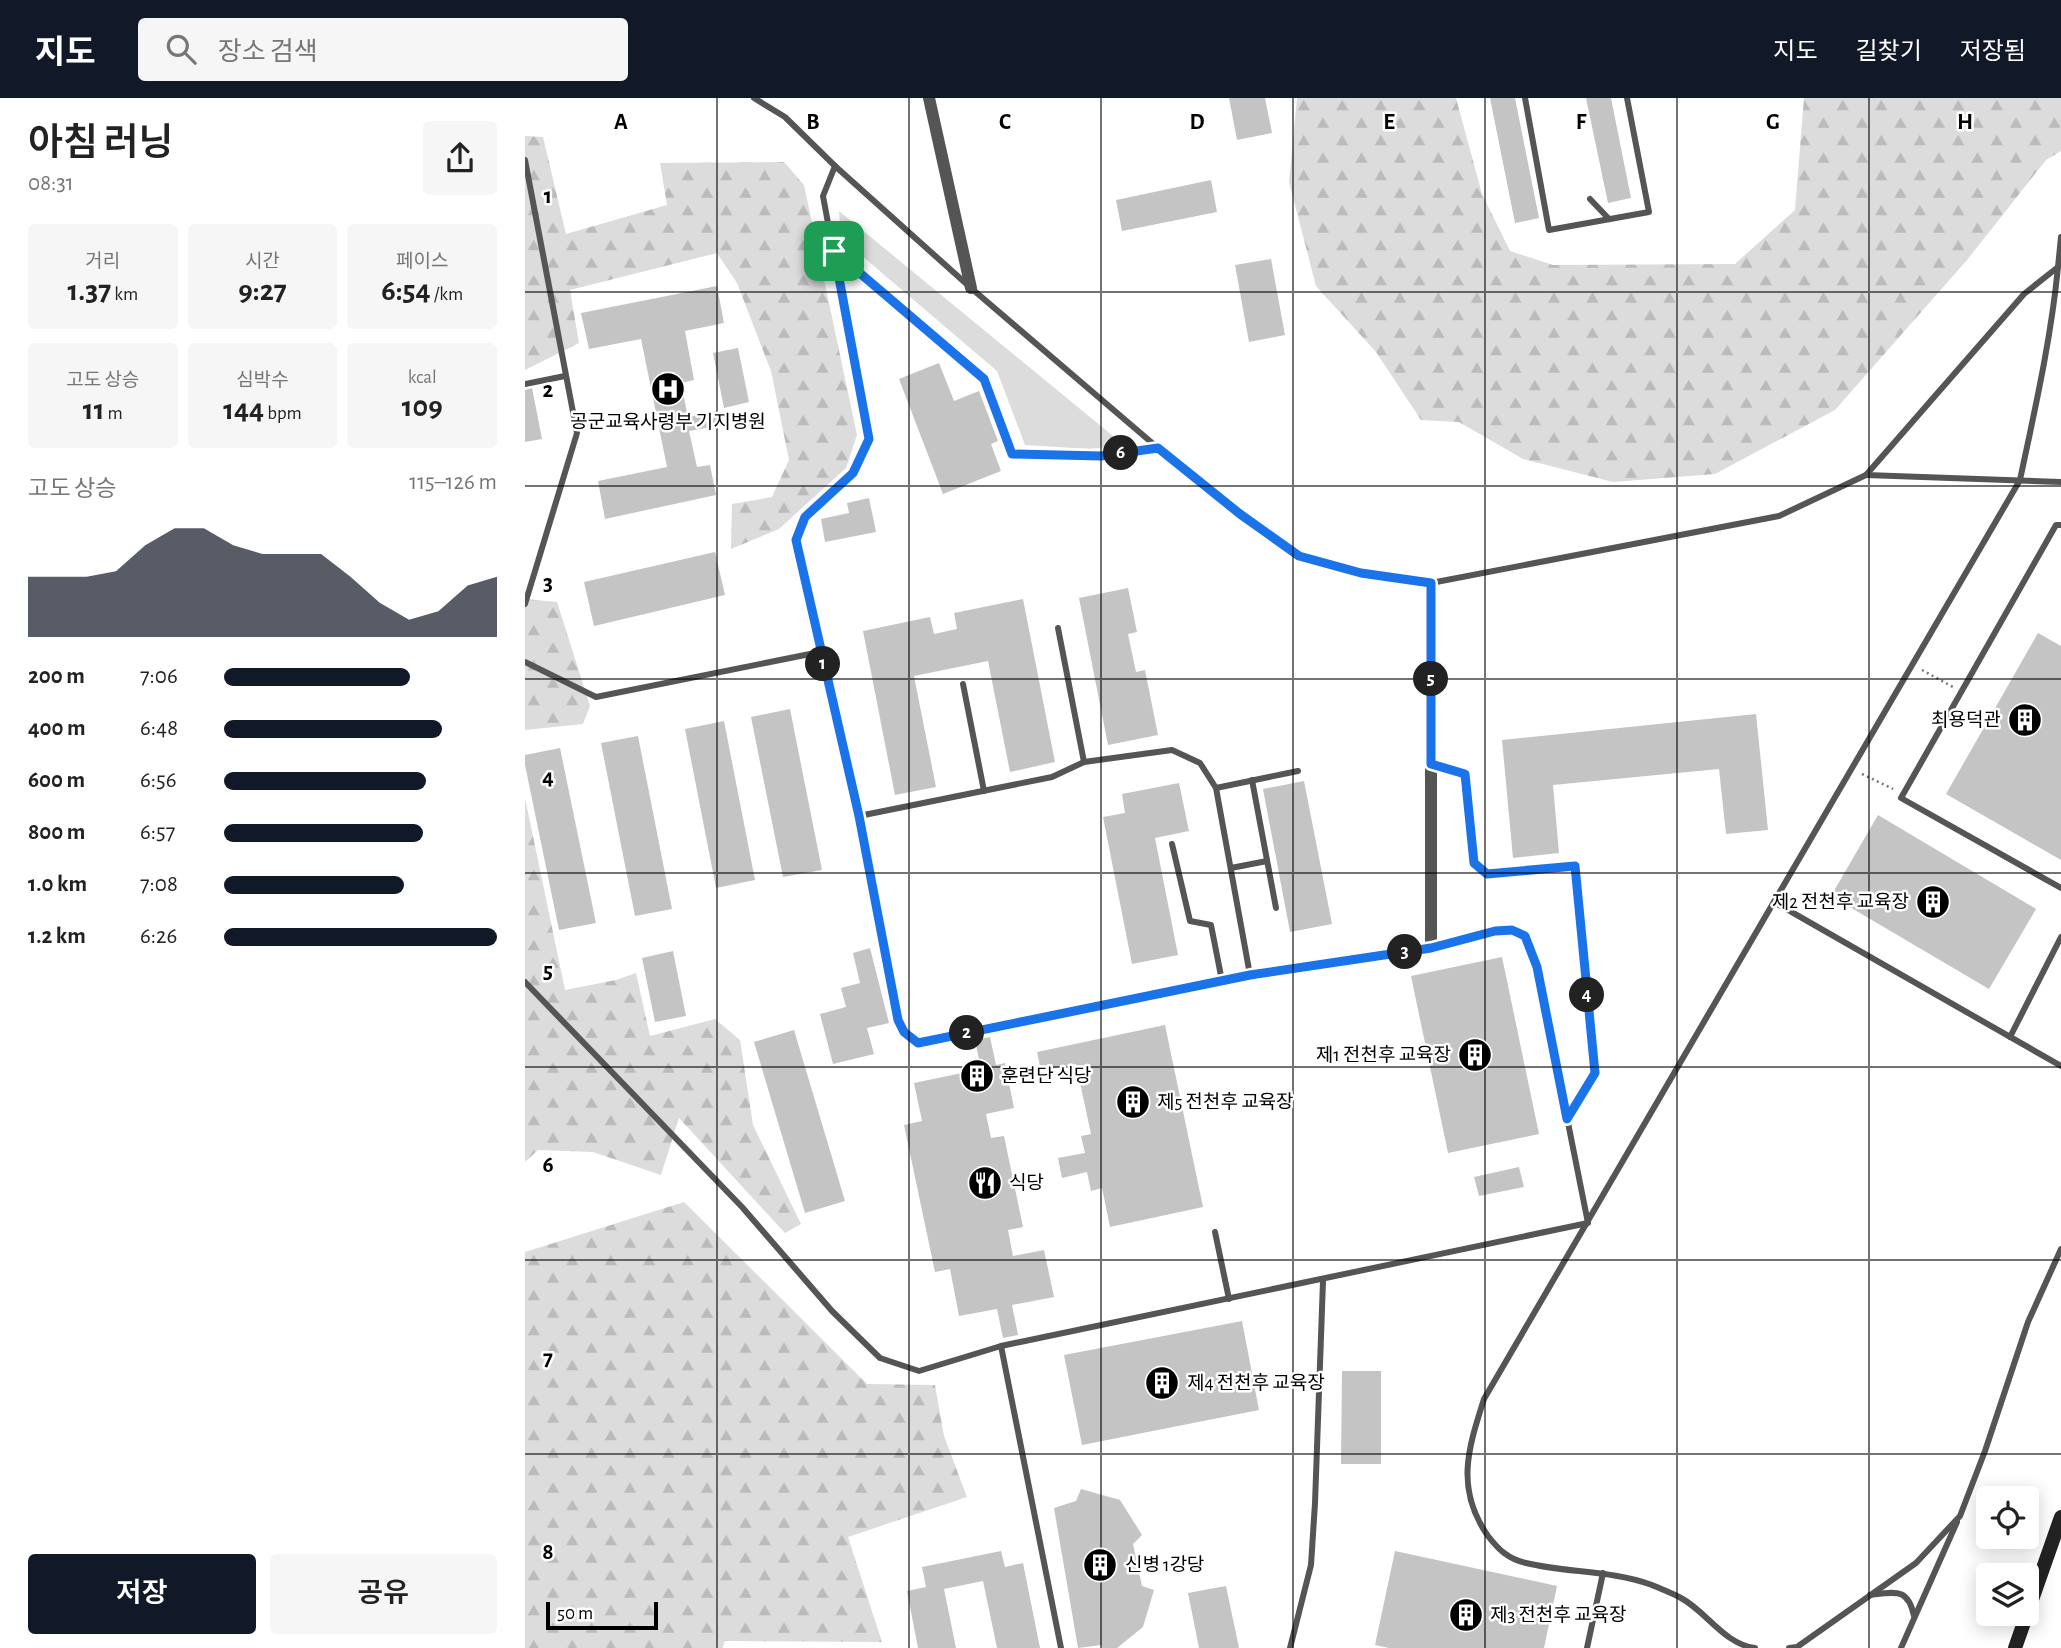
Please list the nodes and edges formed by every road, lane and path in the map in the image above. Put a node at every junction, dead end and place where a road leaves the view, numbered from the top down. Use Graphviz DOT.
graph roads {
  1 [pos="754,98"];
  2 [pos="929,98"];
  3 [pos="1525,98"];
  4 [pos="1627,98"];
  5 [pos="525,160"];
  6 [pos="835,166"];
  7 [pos="1590,199"];
  8 [pos="1609,219"];
  9 [pos="2061,237"];
  10 [pos="834,251"];
  11 [pos="2059,265"];
  12 [pos="971,288"];
  13 [pos="565,376"];
  14 [pos="525,384"];
  15 [pos="1158,448"];
  16 [pos="1866,475"];
  17 [pos="2019,480"];
  18 [pos="2061,482"];
  19 [pos="2061,525"];
  20 [pos="1431,583"];
  21 [pos="525,604"];
  22 [pos="1058,628"];
  23 [pos="820,652"];
  24 [pos="525,662"];
  25 [pos="1913,665"];
  26 [pos="963,684"];
  27 [pos="1961,692"];
  28 [pos="1084,762"];
  29 [pos="1431,764"];
  30 [pos="1852,769"];
  31 [pos="1298,771"];
  32 [pos="1252,780"];
  33 [pos="1216,788"];
  34 [pos="984,791"];
  35 [pos="1903,794"];
  36 [pos="859,816"];
  37 [pos="1173,844"];
  38 [pos="1267,860"];
  39 [pos="1231,868"];
  40 [pos="2061,888"];
  41 [pos="1774,902"];
  42 [pos="1276,908"];
  43 [pos="2061,937"];
  44 [pos="1431,948"];
  45 [pos="1250,975"];
  46 [pos="1222,981"];
  47 [pos="525,982"];
  48 [pos="2010,1037"];
  49 [pos="2061,1066"];
  50 [pos="1567,1119"];
  51 [pos="1588,1223"];
  52 [pos="1215,1232"];
  53 [pos="2061,1249"];
  54 [pos="1323,1281"];
  55 [pos="1229,1299"];
  56 [pos="1001,1346"];
  57 [pos="1960,1516"];
  58 [pos="2061,1517"];
  59 [pos="1603,1573"];
  60 [pos="1868,1596"];
  61 [pos="1915,1617"];
  62 [pos="1061,1648"];
  63 [pos="1290,1648"];
  64 [pos="1587,1648"];
  65 [pos="1755,1648"];
  66 [pos="1789,1648"];
  67 [pos="1901,1648"];
  68 [pos="2015,1648"];
  1 -- 6 [label="lane"];
  2 -- 12 [label="street"];
  3 -- 8 [label="lane"];
  4 -- 8 [label="lane"];
  5 -- 13 [label="lane"];
  6 -- 10 [label="lane"];
  6 -- 12 [label="lane"];
  7 -- 8 [label="lane"];
  9 -- 11 [label="lane"];
  10 -- 15 [label="lane"];
  10 -- 23 [label="lane"];
  11 -- 16 [label="lane"];
  11 -- 17 [label="lane"];
  12 -- 15 [label="lane"];
  13 -- 14 [label="lane"];
  13 -- 21 [label="lane"];
  15 -- 20 [label="lane"];
  16 -- 17 [label="lane"];
  16 -- 20 [label="lane"];
  17 -- 18 [label="lane"];
  17 -- 25 [label="lane"];
  19 -- 27 [label="lane"];
  20 -- 29 [label="street"];
  22 -- 28 [label="lane"];
  23 -- 24 [label="lane"];
  23 -- 36 [label="lane"];
  25 -- 27 [label="path"];
  25 -- 30 [label="lane"];
  26 -- 34 [label="lane"];
  27 -- 35 [label="lane"];
  28 -- 33 [label="lane"];
  28 -- 34 [label="lane"];
  29 -- 44 [label="street"];
  29 -- 50 [label="lane"];
  30 -- 35 [label="path"];
  30 -- 41 [label="lane"];
  31 -- 32 [label="lane"];
  32 -- 33 [label="lane"];
  32 -- 38 [label="lane"];
  33 -- 39 [label="lane"];
  34 -- 36 [label="lane"];
  35 -- 40 [label="lane"];
  36 -- 46 [label="lane"];
  37 -- 46 [label="lane"];
  38 -- 39 [label="lane"];
  38 -- 42 [label="lane"];
  39 -- 45 [label="lane"];
  41 -- 48 [label="lane"];
  41 -- 51 [label="lane"];
  43 -- 48 [label="lane"];
  44 -- 45 [label="lane"];
  44 -- 50 [label="lane"];
  45 -- 46 [label="lane"];
  47 -- 56 [label="lane"];
  48 -- 49 [label="lane"];
  50 -- 51 [label="lane"];
  51 -- 54 [label="lane"];
  51 -- 59 [label="lane"];
  52 -- 55 [label="lane"];
  53 -- 57 [label="lane"];
  54 -- 55 [label="lane"];
  54 -- 63 [label="lane"];
  55 -- 56 [label="lane"];
  56 -- 62 [label="lane"];
  57 -- 60 [label="lane"];
  57 -- 61 [label="lane"];
  58 -- 68 [label="main road"];
  59 -- 64 [label="lane"];
  59 -- 65 [label="lane"];
  60 -- 61 [label="lane"];
  60 -- 66 [label="lane"];
  61 -- 67 [label="lane"];
}
